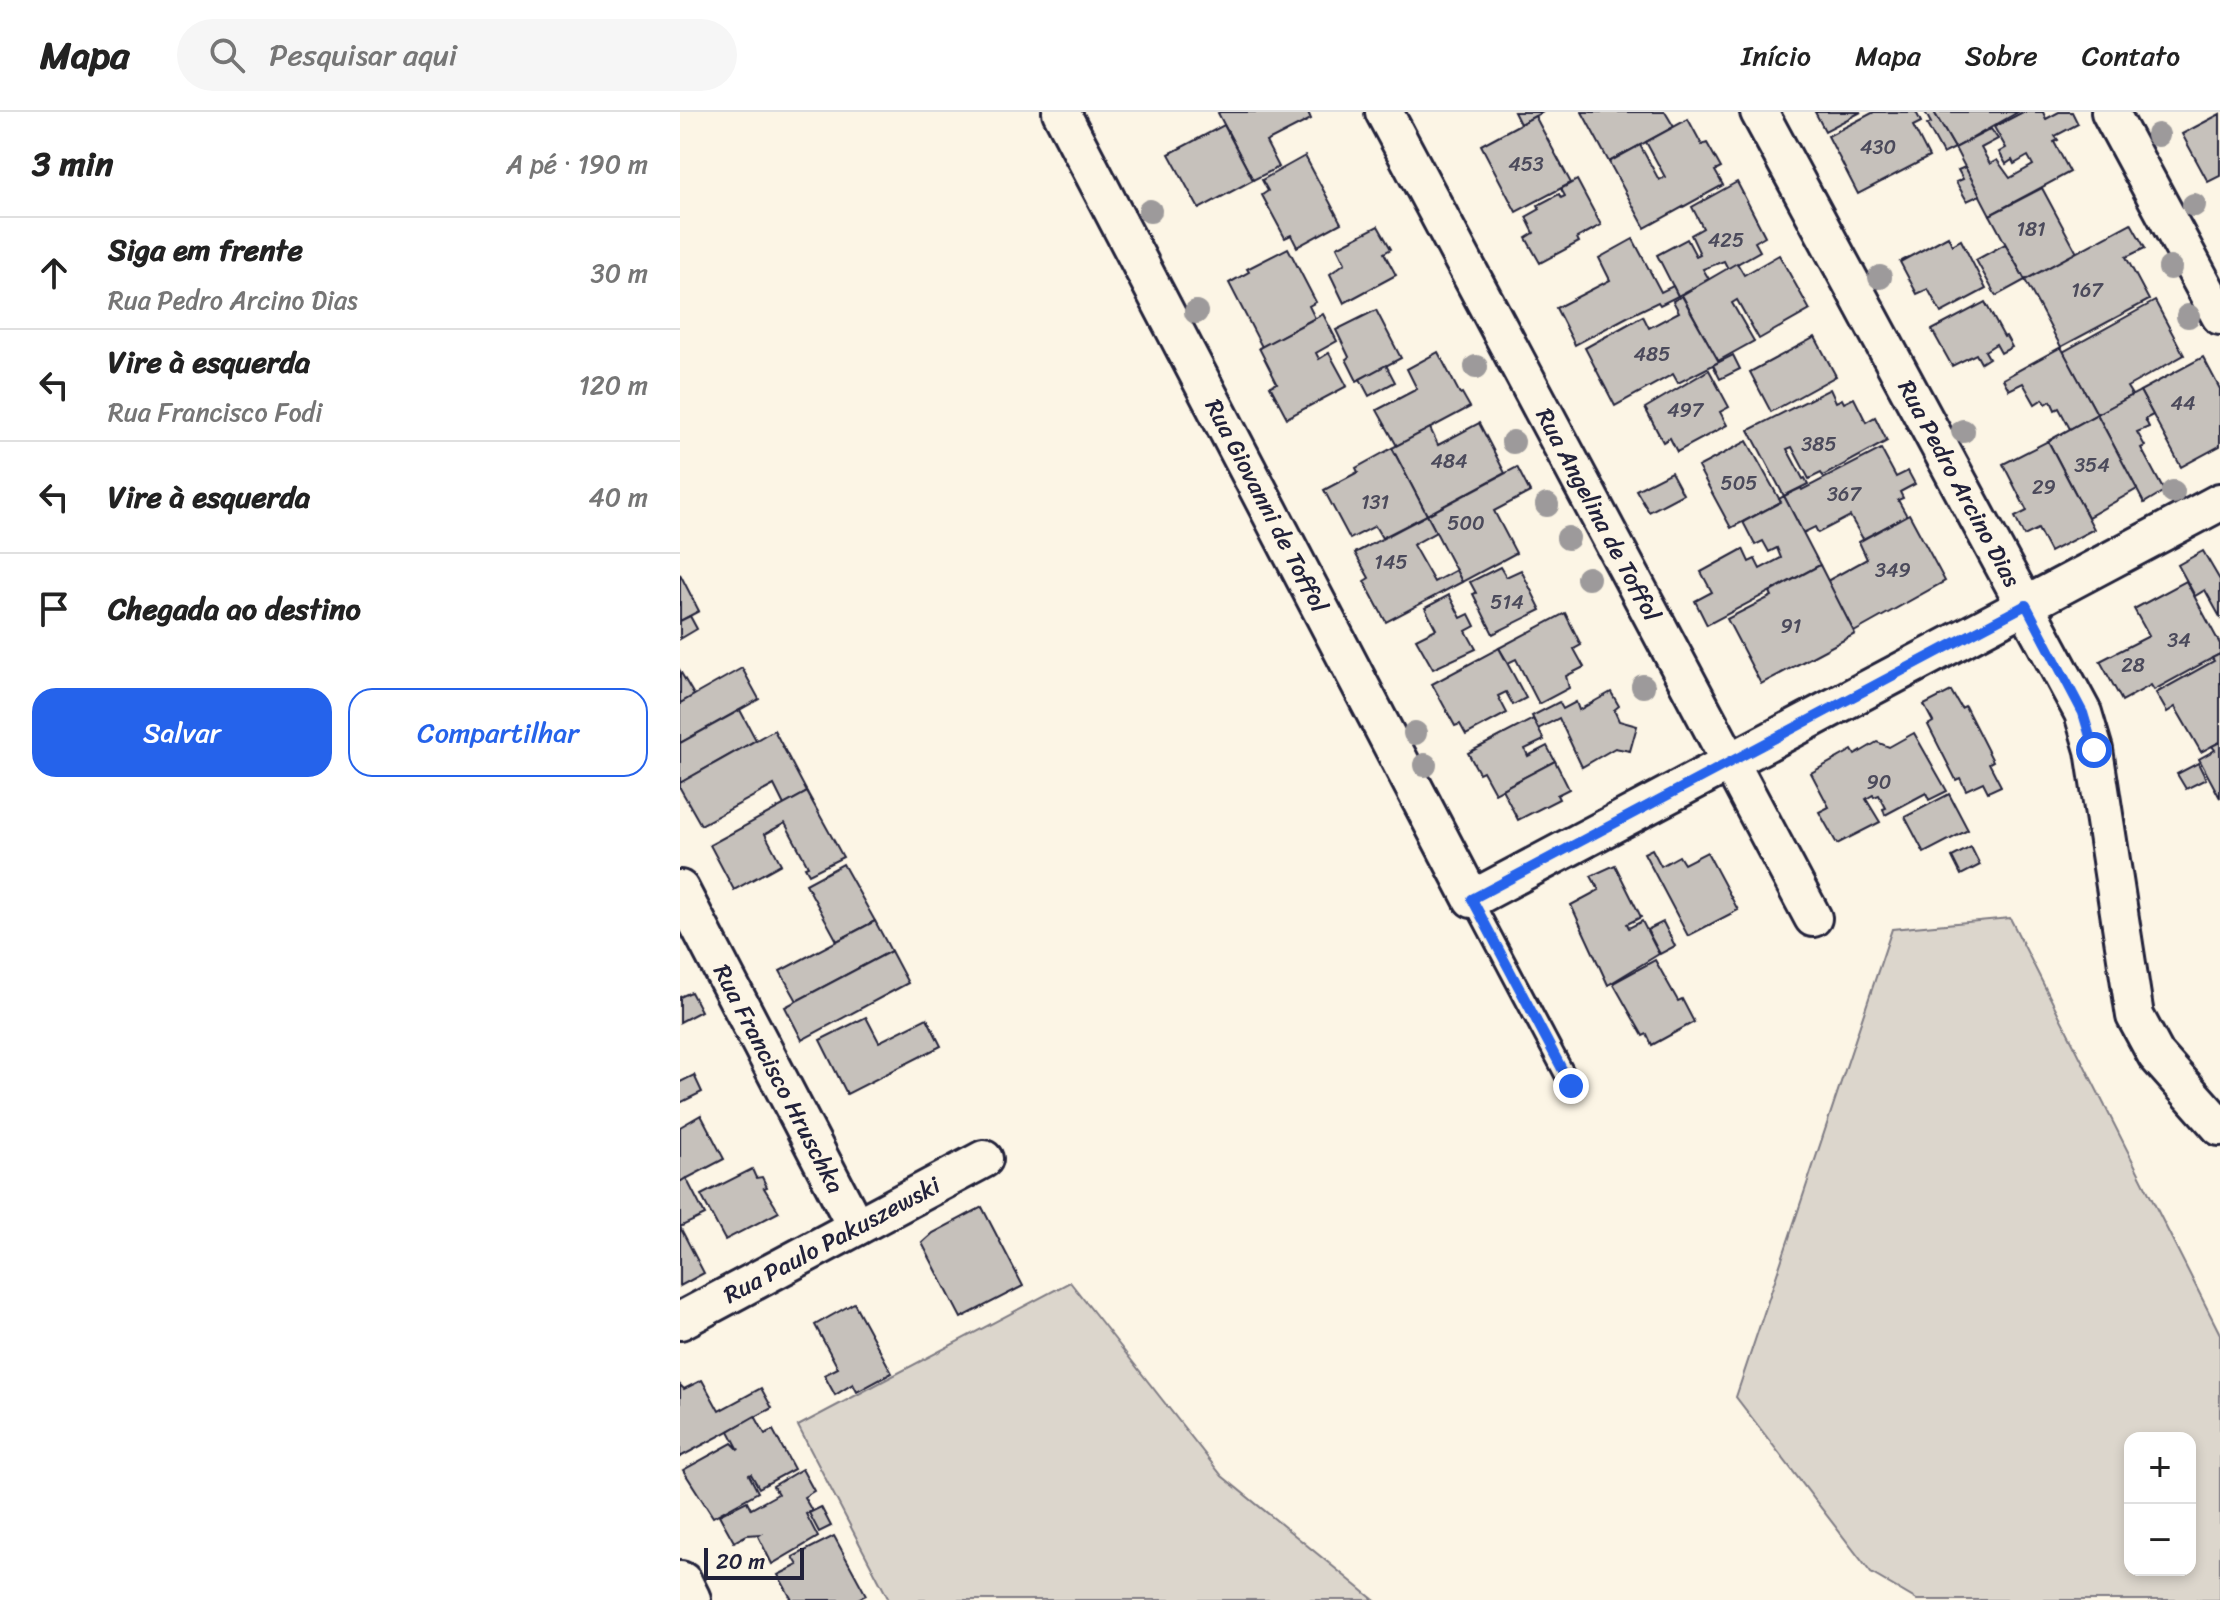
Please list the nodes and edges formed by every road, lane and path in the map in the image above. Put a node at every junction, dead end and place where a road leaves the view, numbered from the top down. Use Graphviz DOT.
graph roads {
  1 [pos="1061,112"];
  2 [pos="1384,112"];
  3 [pos="1759,112"];
  4 [pos="2110,112"];
  5 [pos="2220,316"];
  6 [pos="2220,502"];
  7 [pos="2026,605"];
  8 [pos="1729,763"];
  9 [pos="680,889"];
  10 [pos="1472,899"];
  11 [pos="1813,918"];
  12 [pos="1571,1086"];
  13 [pos="2220,1127"];
  14 [pos="984,1159"];
  15 [pos="856,1227"];
  16 [pos="680,1321"];
  17 [pos="680,1584"];
  18 [pos="688,1600"];
  1 -- 10 [label="street, Rua Giovanni de Toffol"];
  2 -- 8 [label="street, Rua Angelina de Toffol"];
  3 -- 7 [label="street, Rua Pedro Arcino Dias"];
  4 -- 5 [label="street"];
  6 -- 7 [label="street"];
  7 -- 8 [label="street"];
  7 -- 13 [label="street, Rua Pedro Arcino Dias"];
  8 -- 10 [label="street"];
  8 -- 11 [label="street, Rua Angelina de Toffol"];
  9 -- 15 [label="street, Rua Francisco Hruschka"];
  10 -- 12 [label="lane"];
  14 -- 15 [label="street, Rua Paulo Pakuszewski"];
  15 -- 16 [label="street, Rua Paulo Pakuszewski"];
  17 -- 18 [label="main road"];
}
